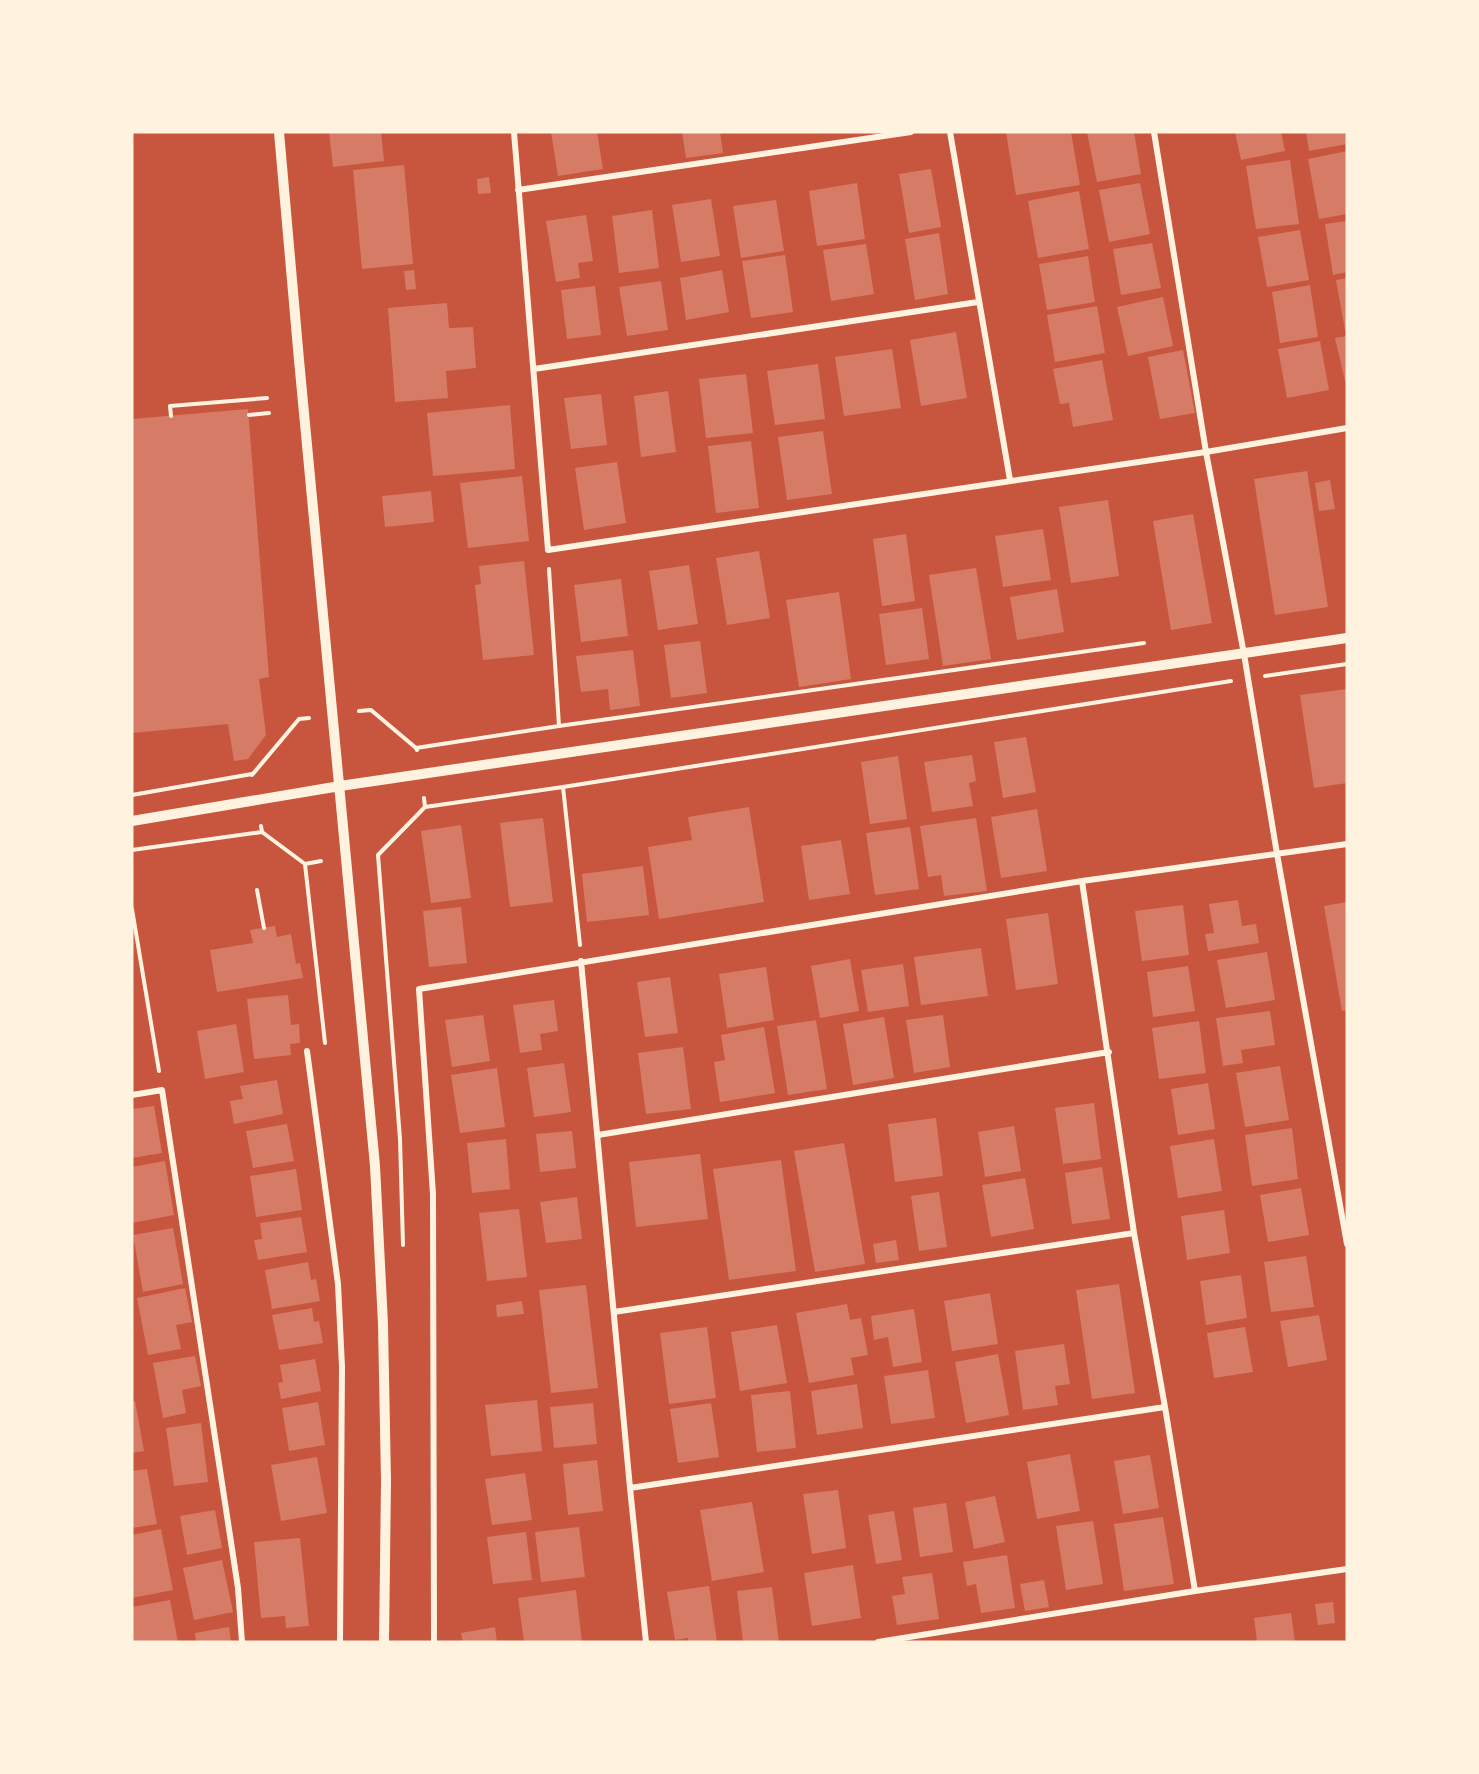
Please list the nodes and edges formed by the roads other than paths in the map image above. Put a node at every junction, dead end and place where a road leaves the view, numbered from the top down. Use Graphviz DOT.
graph roads {
  1 [pos="279,132"];
  2 [pos="514,132"];
  3 [pos="911,132"];
  4 [pos="950,132"];
  5 [pos="1154,132"];
  6 [pos="518,190"];
  7 [pos="978,302"];
  8 [pos="534,369"];
  9 [pos="1347,428"];
  10 [pos="1206,452"];
  11 [pos="1010,480"];
  12 [pos="1347,638"];
  13 [pos="1244,654"];
  14 [pos="340,786"];
  15 [pos="132,821"];
  16 [pos="1347,844"];
  17 [pos="1277,854"];
  18 [pos="1082,881"];
  19 [pos="581,961"];
  20 [pos="307,1051"];
  21 [pos="1109,1052"];
  22 [pos="132,1095"];
  23 [pos="598,1135"];
  24 [pos="1134,1233"];
  25 [pos="1347,1244"];
  26 [pos="614,1312"];
  27 [pos="1166,1407"];
  28 [pos="630,1488"];
  29 [pos="1347,1569"];
  30 [pos="1195,1591"];
  31 [pos="242,1642"];
  32 [pos="340,1642"];
  33 [pos="384,1642"];
  34 [pos="434,1642"];
  35 [pos="646,1642"];
  36 [pos="878,1642"];
  1 -- 14 [label="street"];
  2 -- 6 [label="street"];
  3 -- 6 [label="street"];
  4 -- 7 [label="street"];
  5 -- 10 [label="street"];
  6 -- 8 [label="street"];
  7 -- 8 [label="street"];
  7 -- 11 [label="street"];
  8 -- 11 [label="street"];
  9 -- 10 [label="street"];
  10 -- 11 [label="street"];
  10 -- 13 [label="street"];
  12 -- 13 [label="street"];
  13 -- 14 [label="street"];
  13 -- 17 [label="street"];
  14 -- 15 [label="street"];
  14 -- 33 [label="street"];
  16 -- 17 [label="street"];
  17 -- 18 [label="street"];
  17 -- 25 [label="street"];
  18 -- 19 [label="street"];
  18 -- 21 [label="street"];
  19 -- 23 [label="street"];
  19 -- 34 [label="street"];
  20 -- 32 [label="street"];
  21 -- 23 [label="street"];
  21 -- 24 [label="street"];
  22 -- 31 [label="street"];
  23 -- 26 [label="street"];
  24 -- 26 [label="street"];
  24 -- 27 [label="street"];
  26 -- 28 [label="street"];
  27 -- 28 [label="street"];
  27 -- 30 [label="street"];
  28 -- 35 [label="street"];
  29 -- 30 [label="street"];
  30 -- 36 [label="street"];
}
